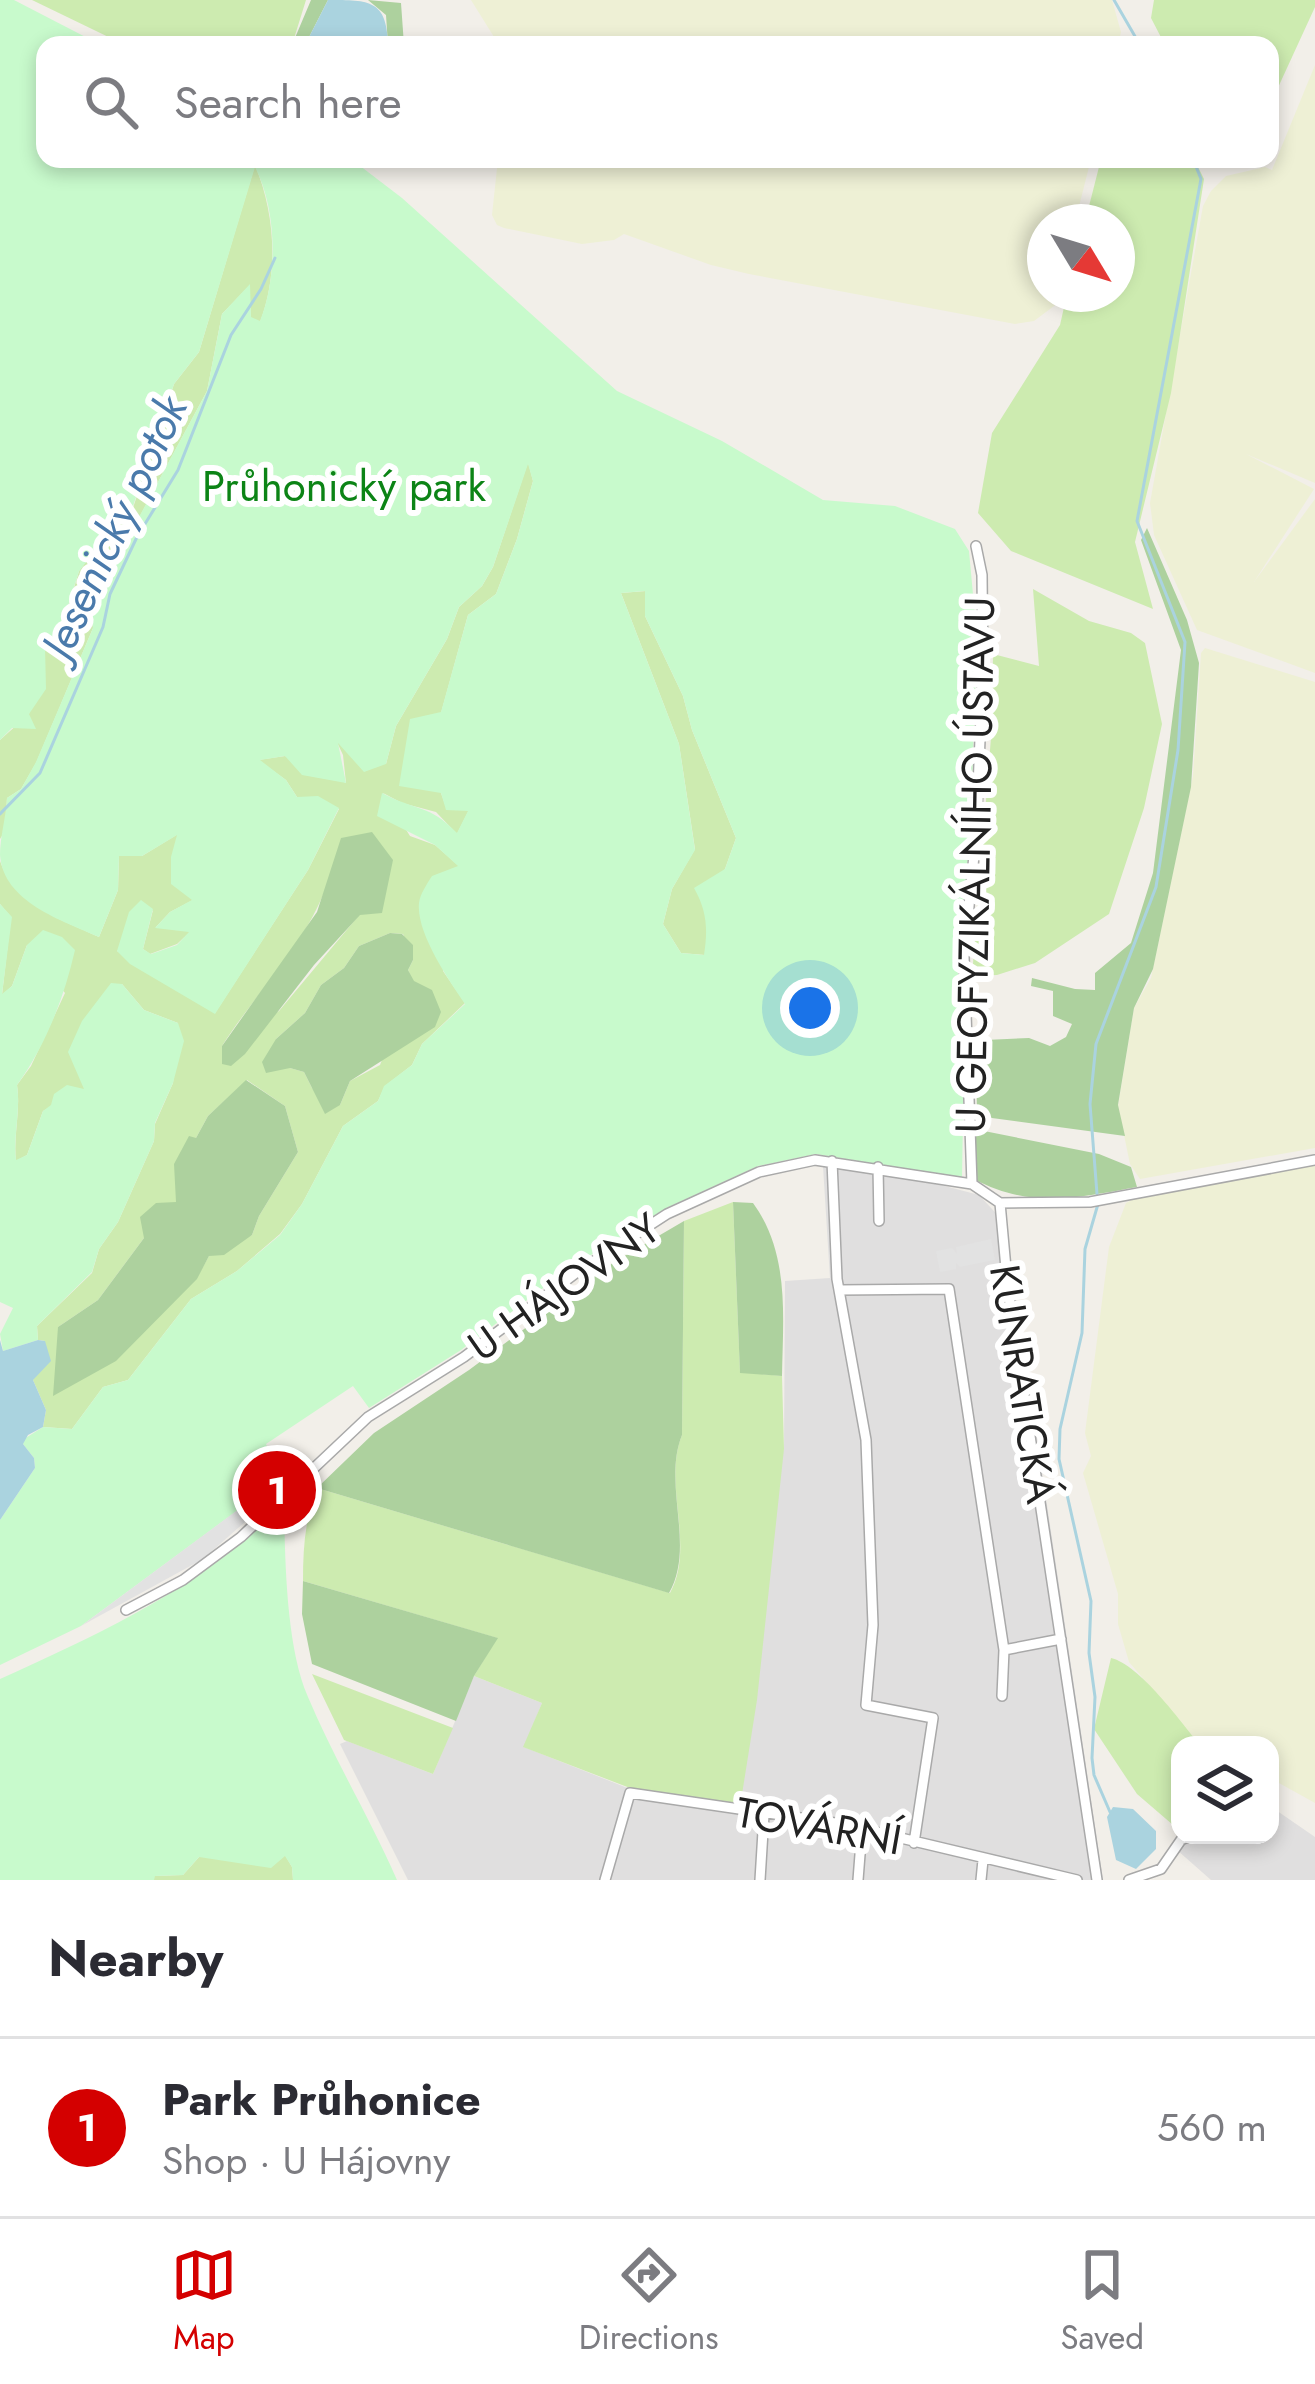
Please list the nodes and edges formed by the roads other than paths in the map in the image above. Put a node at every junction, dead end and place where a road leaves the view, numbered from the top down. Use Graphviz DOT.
graph roads {
  1 [pos="976,546"];
  2 [pos="1315,1160"];
  3 [pos="832,1161"];
  4 [pos="878,1167"];
  5 [pos="972,1184"];
  6 [pos="1000,1203"];
  7 [pos="879,1221"];
  8 [pos="839,1290"];
  9 [pos="126,1610"];
  10 [pos="1061,1639"];
  11 [pos="1004,1650"];
  12 [pos="1001,1696"];
  13 [pos="764,1815"];
  14 [pos="862,1829"];
  15 [pos="914,1843"];
  16 [pos="1178,1844"];
  17 [pos="983,1860"];
  18 [pos="605,1880"];
  19 [pos="760,1880"];
  20 [pos="858,1880"];
  21 [pos="981,1880"];
  22 [pos="1077,1880"];
  23 [pos="1097,1880"];
  24 [pos="1129,1880"];
  1 -- 5 [label="street, U GEOFYZIKÁLNÍHO ÚSTAVU"];
  2 -- 6 [label="street, KUNRATICKÁ"];
  3 -- 4 [label="street, U HÁJOVNY"];
  3 -- 8 [label="street"];
  3 -- 9 [label="street, U HÁJOVNY"];
  4 -- 5 [label="street, U HÁJOVNY"];
  4 -- 7 [label="street"];
  5 -- 6 [label="street, U HÁJOVNY"];
  6 -- 10 [label="street, KUNRATICKÁ"];
  8 -- 11 [label="street"];
  8 -- 15 [label="street"];
  10 -- 11 [label="street"];
  10 -- 23 [label="street, KUNRATICKÁ"];
  11 -- 12 [label="street"];
  13 -- 14 [label="street, TOVÁRNÍ"];
  13 -- 18 [label="street, TOVÁRNÍ"];
  13 -- 19 [label="street"];
  14 -- 15 [label="street, TOVÁRNÍ"];
  14 -- 20 [label="street"];
  15 -- 17 [label="street, TOVÁRNÍ"];
  16 -- 24 [label="street"];
  17 -- 21 [label="street"];
  17 -- 22 [label="street, TOVÁRNÍ"];
}
